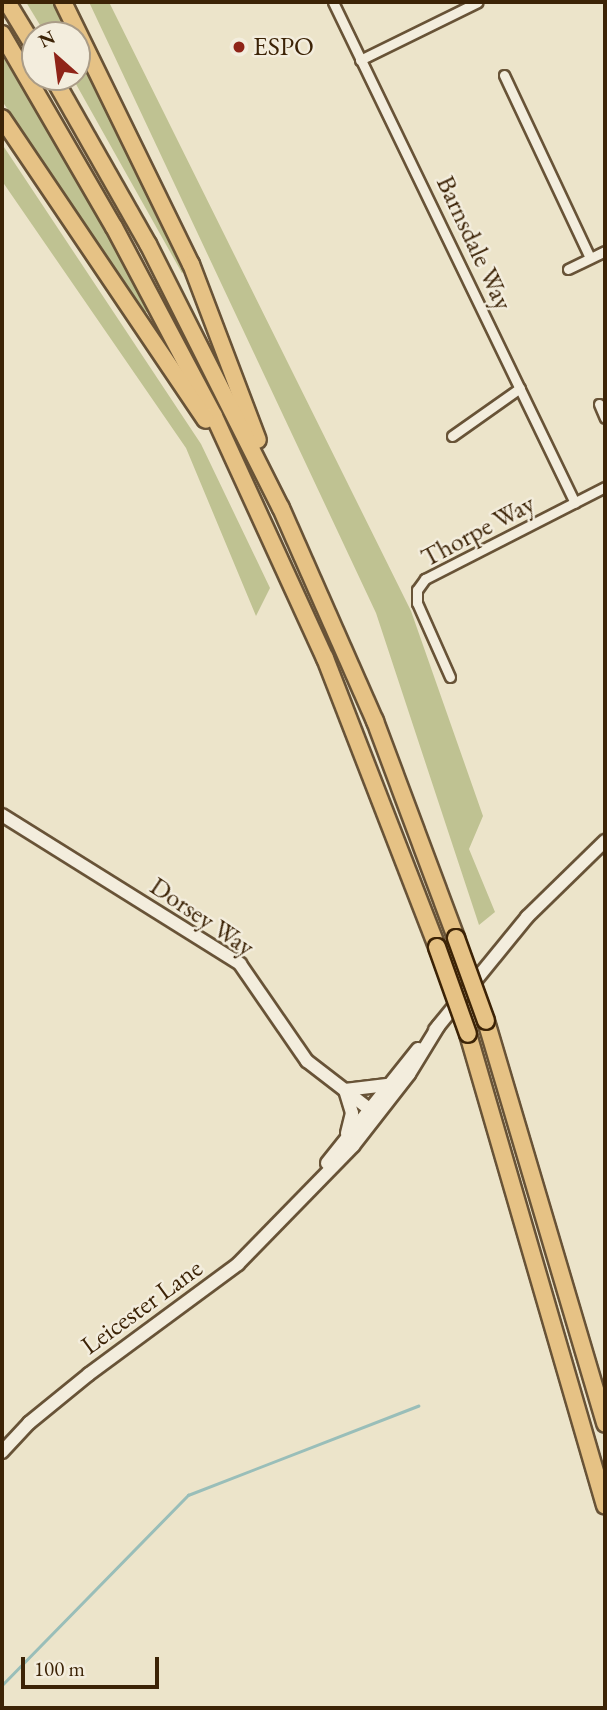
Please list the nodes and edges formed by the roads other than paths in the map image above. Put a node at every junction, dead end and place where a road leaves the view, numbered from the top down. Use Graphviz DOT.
graph roads {
  1 [pos="7,2"];
  2 [pos="63,2"];
  3 [pos="69,2"];
  4 [pos="333,2"];
  5 [pos="478,2"];
  6 [pos="74,21"];
  7 [pos="75,21"];
  8 [pos="21,25"];
  9 [pos="2,34"];
  10 [pos="91,55"];
  11 [pos="360,60"];
  12 [pos="504,75"];
  13 [pos="61,91"];
  14 [pos="2,118"];
  15 [pos="605,251"];
  16 [pos="590,258"];
  17 [pos="568,269"];
  18 [pos="520,388"];
  19 [pos="599,404"];
  20 [pos="605,418"];
  21 [pos="452,436"];
  22 [pos="605,487"];
  23 [pos="575,503"];
  24 [pos="281,508"];
  25 [pos="266,530"];
  26 [pos="450,677"];
  27 [pos="2,815"];
  28 [pos="605,841"];
  29 [pos="439,1025"];
  30 [pos="387,1085"];
  31 [pos="345,1090"];
  32 [pos="374,1112"];
  33 [pos="344,1140"];
  34 [pos="305,1194"];
  35 [pos="605,1424"];
  36 [pos="2,1452"];
  37 [pos="605,1505"];
  1 -- 8 [label="highway"];
  2 -- 6 [label="highway"];
  3 -- 7 [label="highway"];
  4 -- 11 [label="street, Barnsdale Way"];
  5 -- 11 [label="street"];
  9 -- 25 [label="highway"];
  10 -- 24 [label="highway"];
  11 -- 18 [label="street, Barnsdale Way"];
  12 -- 16 [label="street"];
  13 -- 24 [label="highway"];
  14 -- 25 [label="highway"];
  15 -- 16 [label="street"];
  16 -- 17 [label="street"];
  18 -- 21 [label="street"];
  18 -- 23 [label="street, Barnsdale Way"];
  19 -- 20 [label="street"];
  22 -- 23 [label="street, Thorpe Way"];
  23 -- 26 [label="street, Thorpe Way"];
  24 -- 35 [label="highway, bridge"];
  25 -- 37 [label="highway, bridge"];
  27 -- 31 [label="street, Dorsey Way"];
  28 -- 29 [label="street, Leicester Lane"];
  29 -- 30 [label="street, Leicester Lane"];
  29 -- 32 [label="street, Leicester Lane"];
  30 -- 31 [label="street"];
  30 -- 32 [label="street, Leicester Lane"];
  31 -- 32 [label="street, Dorsey Way"];
  31 -- 33 [label="street"];
  32 -- 33 [label="street, Leicester Lane"];
  32 -- 34 [label="street, Leicester Lane"];
  33 -- 34 [label="street, Leicester Lane"];
  34 -- 36 [label="street, Leicester Lane"];
}
